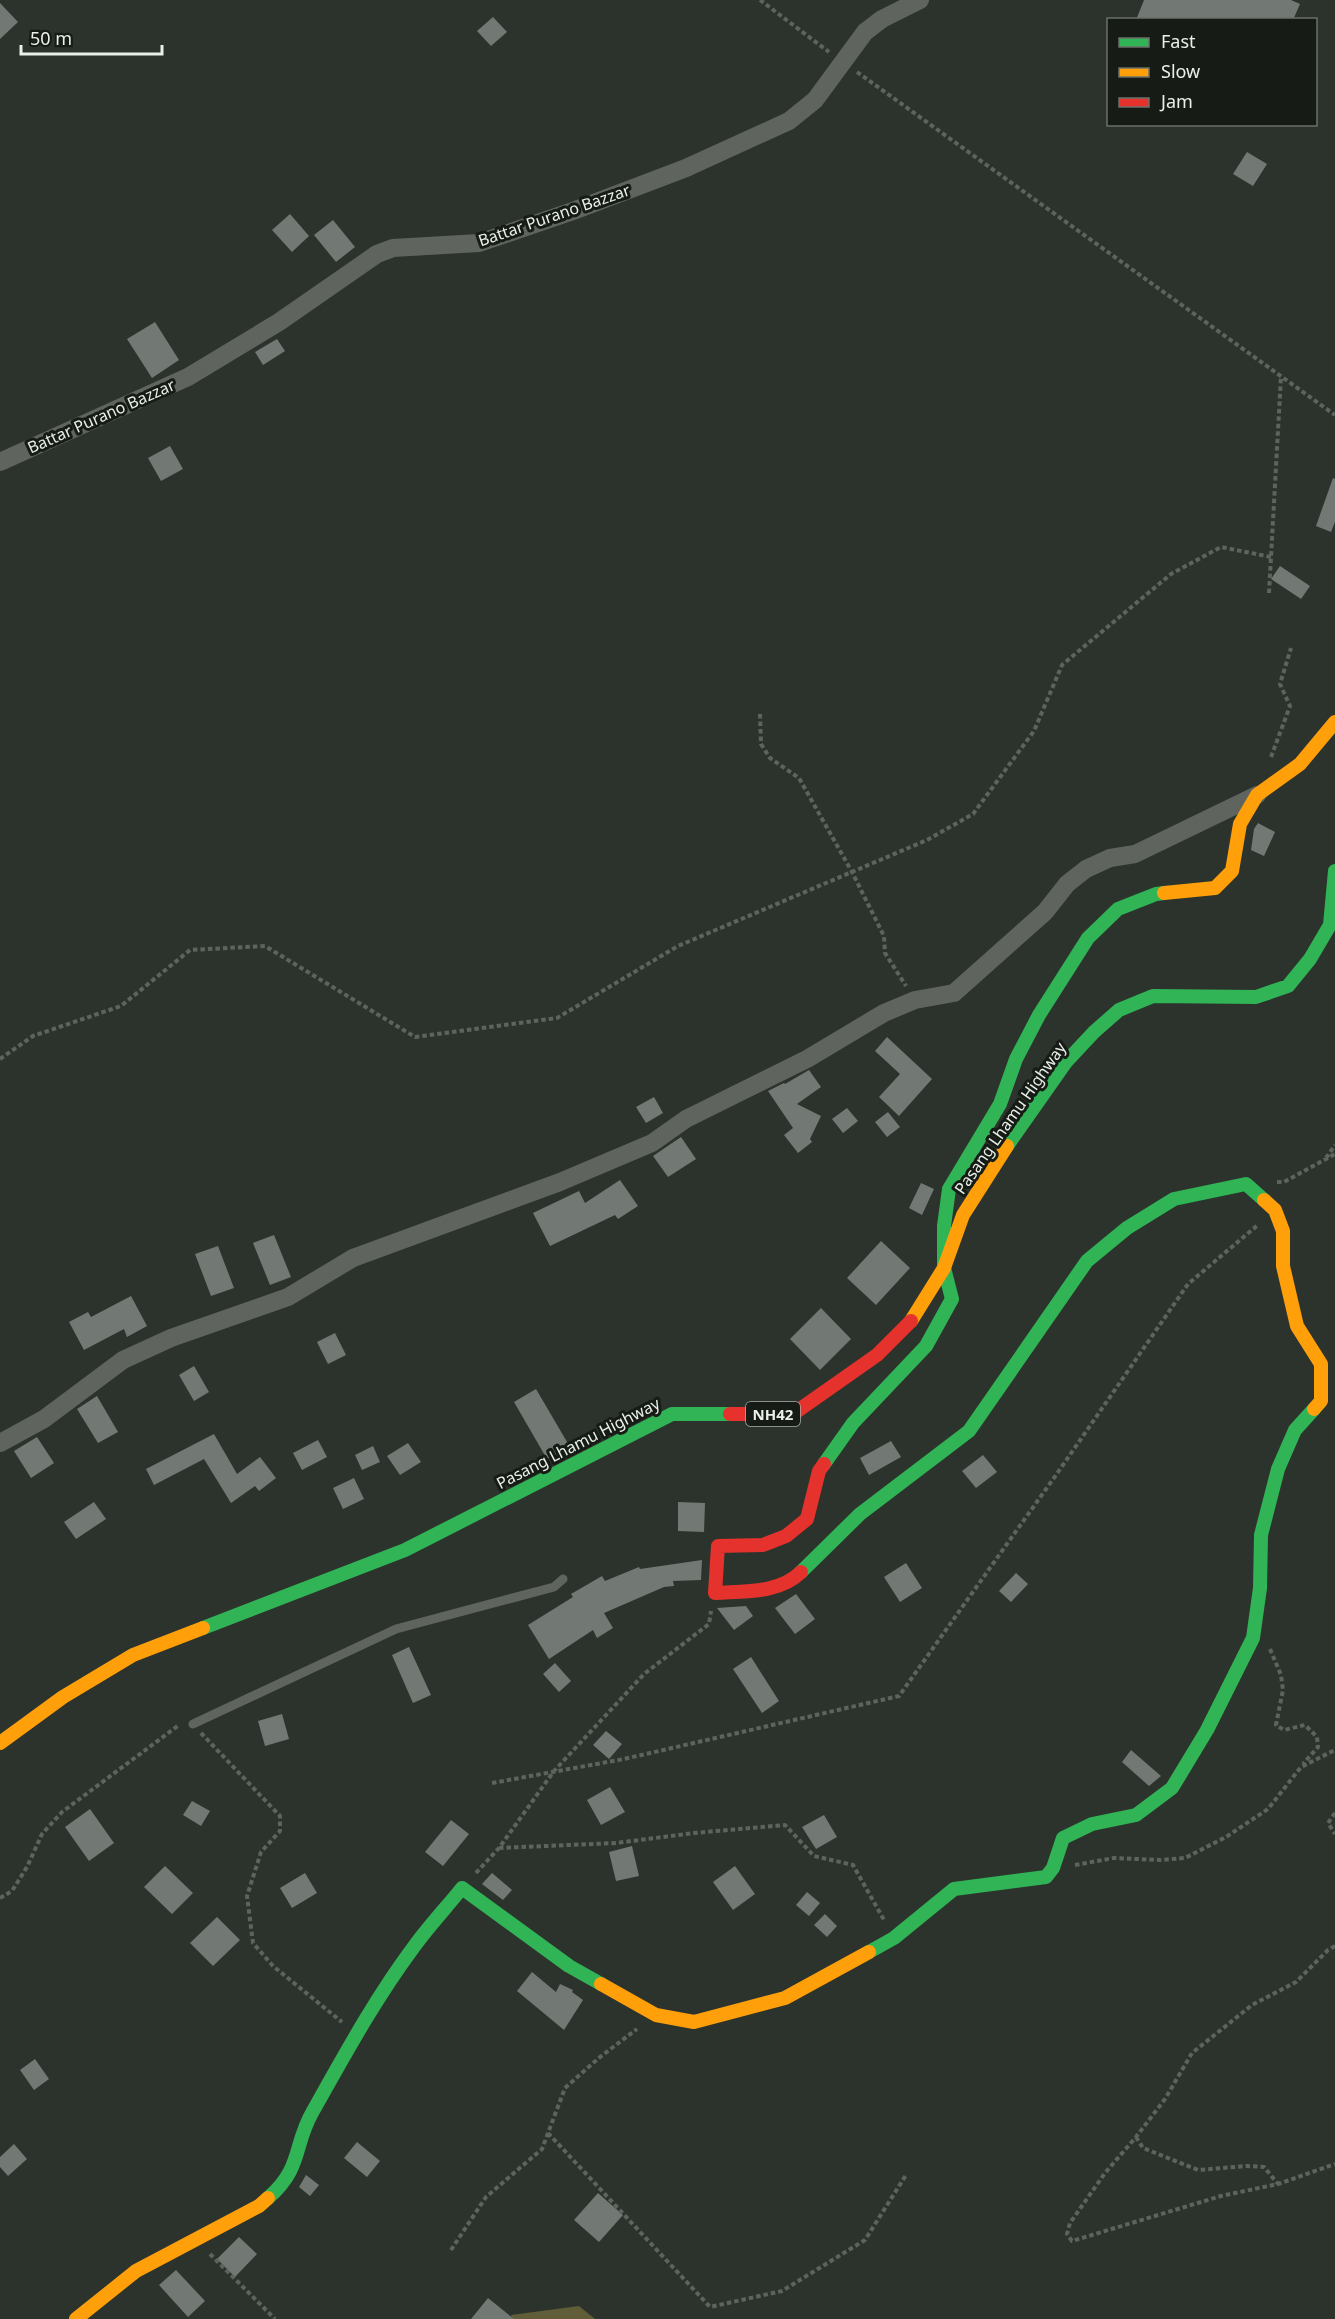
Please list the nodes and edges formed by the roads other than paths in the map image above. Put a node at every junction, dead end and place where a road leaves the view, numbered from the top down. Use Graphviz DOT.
graph roads {
  1 [pos="920,0"];
  2 [pos="0,462"];
  3 [pos="1335,722"];
  4 [pos="1257,795"];
  5 [pos="1335,871"];
  6 [pos="944,1268"];
  7 [pos="0,1443"];
  8 [pos="563,1579"];
  9 [pos="193,1724"];
  10 [pos="0,1743"];
  11 [pos="76,2319"];
  1 -- 2 [label="street, Battar Purano Bazzar"];
  3 -- 4 [label="street"];
  4 -- 6 [label="street"];
  4 -- 7 [label="street"];
  5 -- 6 [label="street, Pasang Lhamu Highway / NH42"];
  6 -- 10 [label="street, Pasang Lhamu Highway / NH42"];
  6 -- 11 [label="street"];
  8 -- 9 [label="lane"];
}
